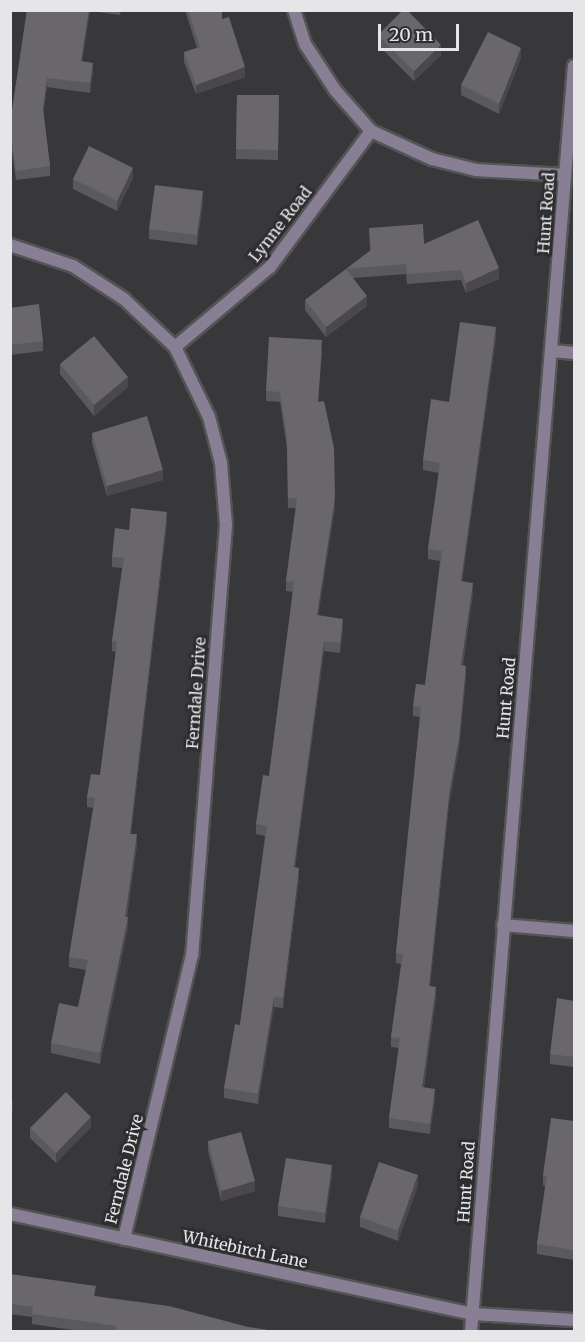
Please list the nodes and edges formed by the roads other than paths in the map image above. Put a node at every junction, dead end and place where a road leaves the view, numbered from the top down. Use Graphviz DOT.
graph roads {
  1 [pos="294,10"];
  2 [pos="574,66"];
  3 [pos="371,131"];
  4 [pos="565,175"];
  5 [pos="10,245"];
  6 [pos="175,347"];
  7 [pos="552,351"];
  8 [pos="574,353"];
  9 [pos="503,925"];
  10 [pos="574,931"];
  11 [pos="10,1214"];
  12 [pos="124,1239"];
  13 [pos="473,1314"];
  14 [pos="574,1320"];
  15 [pos="471,1332"];
  1 -- 3 [label="street"];
  2 -- 4 [label="street, Hunt Road"];
  3 -- 4 [label="street"];
  3 -- 6 [label="street, Lynne Road"];
  4 -- 7 [label="street, Hunt Road"];
  5 -- 6 [label="street, Ferndale Drive"];
  6 -- 12 [label="street, Ferndale Drive"];
  7 -- 8 [label="street"];
  7 -- 9 [label="street, Hunt Road"];
  9 -- 10 [label="street"];
  9 -- 13 [label="street, Hunt Road"];
  11 -- 12 [label="street, Whitebirch Lane"];
  12 -- 13 [label="street, Whitebirch Lane"];
  13 -- 14 [label="street, Whitebirch Lane"];
  13 -- 15 [label="street, Hunt Road"];
}
